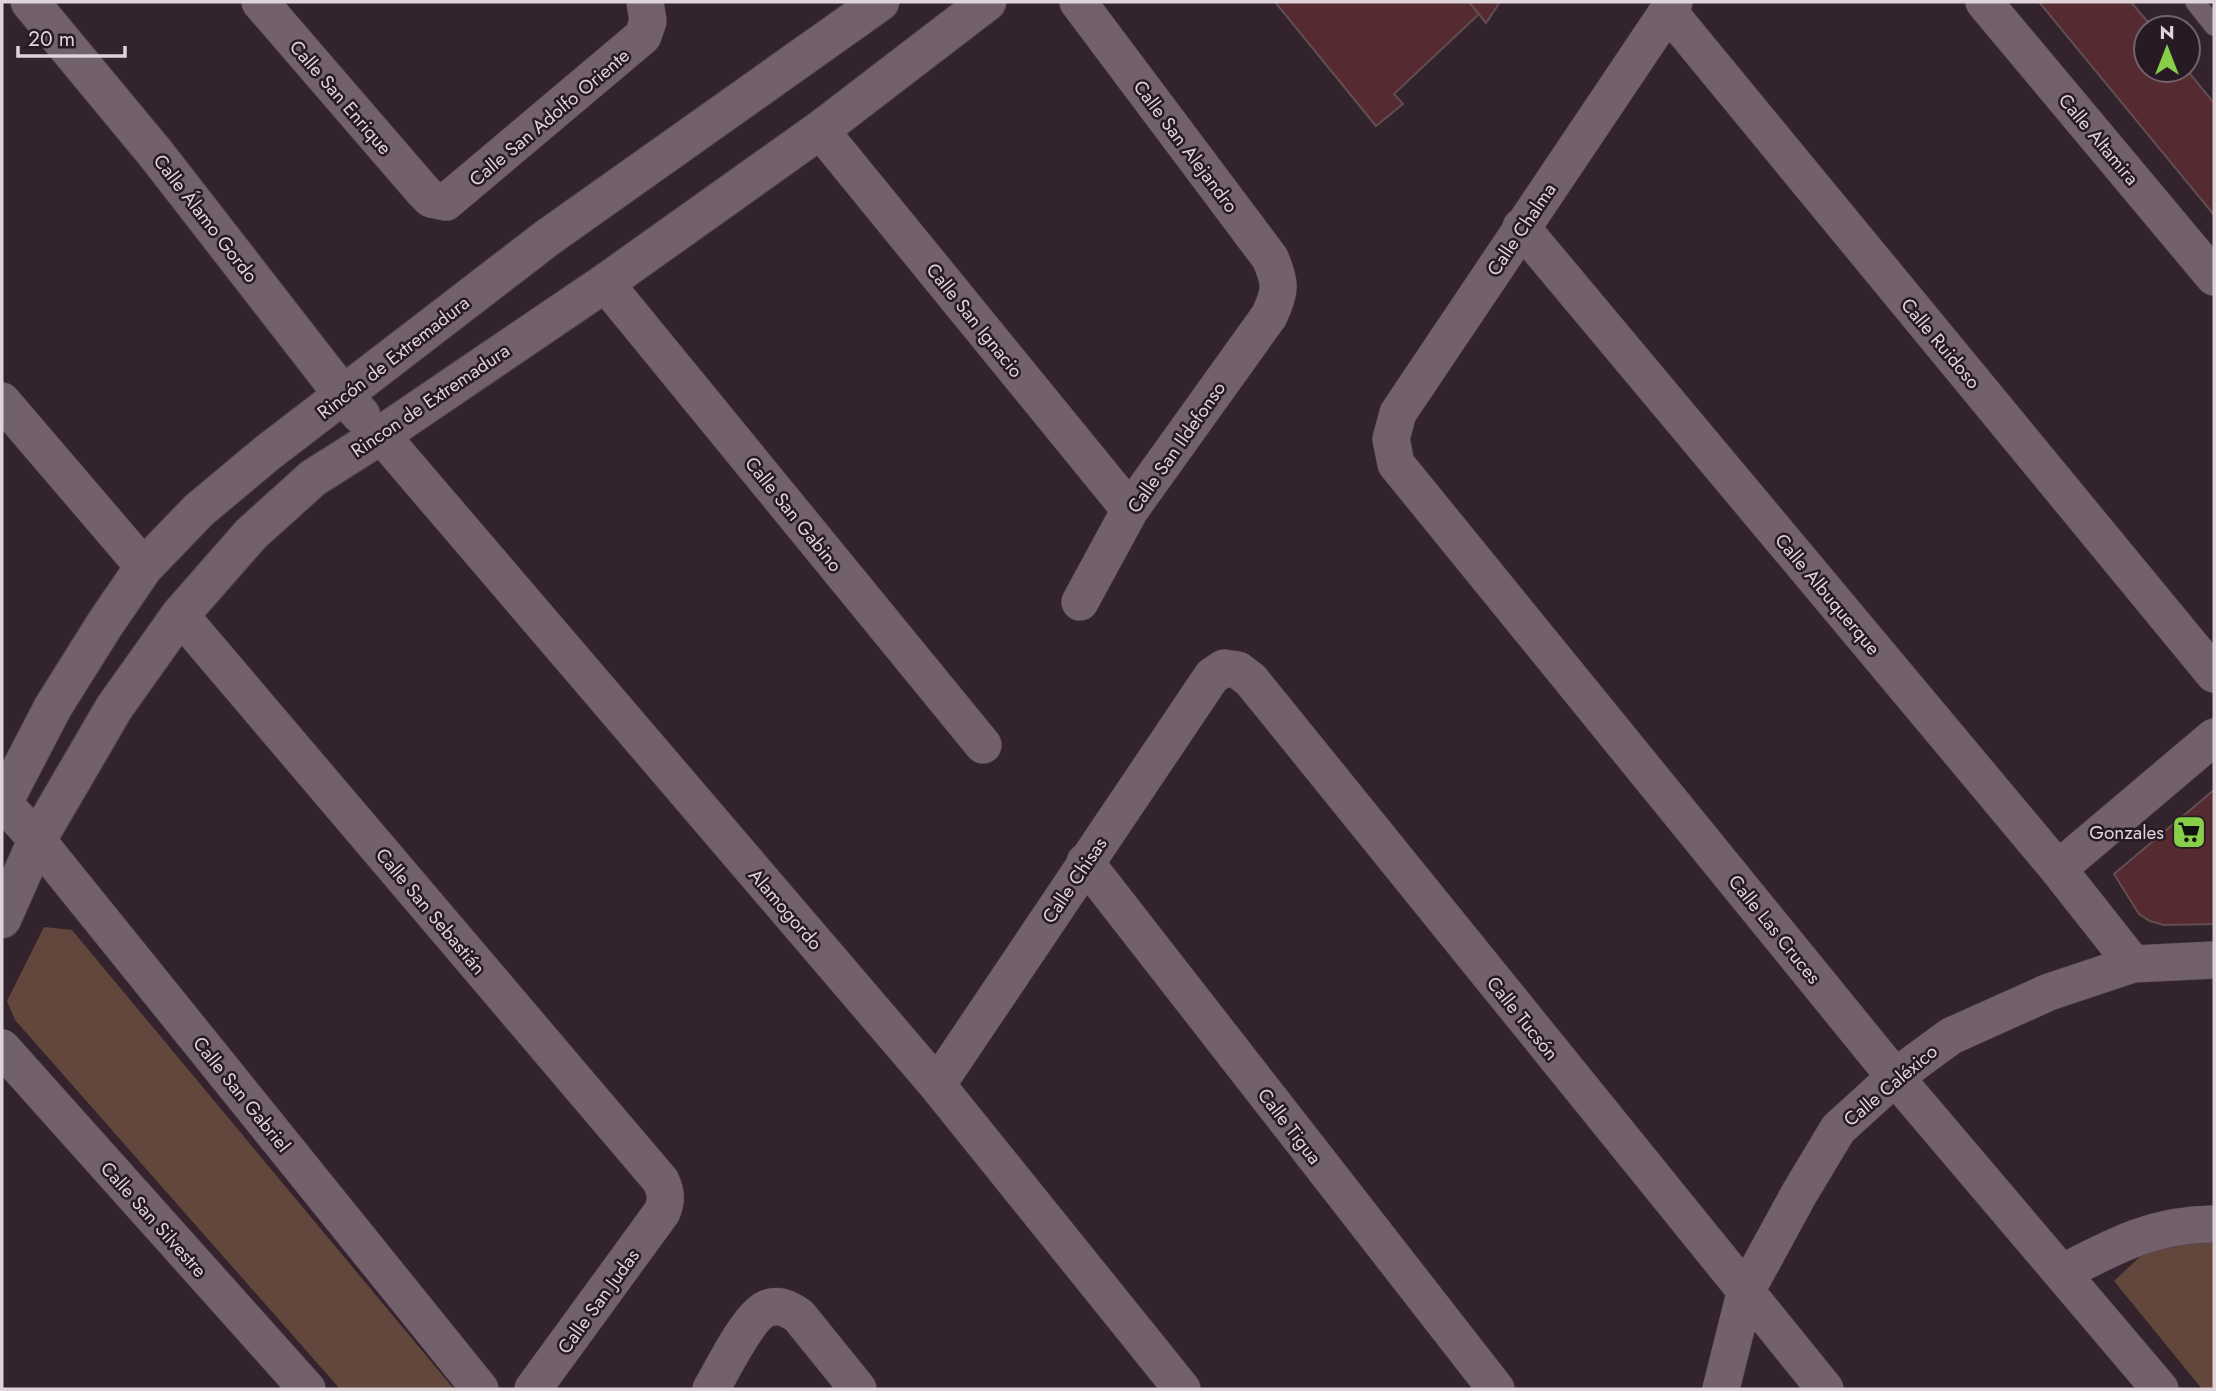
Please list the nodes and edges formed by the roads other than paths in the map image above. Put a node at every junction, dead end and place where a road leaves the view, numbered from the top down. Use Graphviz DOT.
graph roads {
  1 [pos="30,2"];
  2 [pos="260,2"];
  3 [pos="645,2"];
  4 [pos="880,2"];
  5 [pos="987,2"];
  6 [pos="1078,2"];
  7 [pos="1984,2"];
  8 [pos="2195,2"];
  9 [pos="1671,7"];
  10 [pos="2214,25"];
  11 [pos="820,130"];
  12 [pos="423,191"];
  13 [pos="1521,227"];
  14 [pos="2214,277"];
  15 [pos="604,283"];
  16 [pos="1279,296"];
  17 [pos="344,396"];
  18 [pos="2,401"];
  19 [pos="381,435"];
  20 [pos="1396,464"];
  21 [pos="1130,510"];
  22 [pos="144,567"];
  23 [pos="1080,602"];
  24 [pos="180,615"];
  25 [pos="2214,674"];
  26 [pos="1212,676"];
  27 [pos="2214,737"];
  28 [pos="983,745"];
  29 [pos="2,803"];
  30 [pos="37,840"];
  31 [pos="1085,862"];
  32 [pos="2058,869"];
  33 [pos="2,919"];
  34 [pos="2214,960"];
  35 [pos="2133,964"];
  36 [pos="2,1048"];
  37 [pos="1895,1077"];
  38 [pos="937,1085"];
  39 [pos="662,1212"];
  40 [pos="2214,1224"];
  41 [pos="2063,1273"];
  42 [pos="1745,1293"];
  43 [pos="307,1389"];
  44 [pos="480,1389"];
  45 [pos="533,1389"];
  46 [pos="711,1389"];
  47 [pos="858,1389"];
  48 [pos="1182,1389"];
  49 [pos="1496,1389"];
  50 [pos="1721,1389"];
  51 [pos="1825,1389"];
  52 [pos="2160,1389"];
  1 -- 17 [label="street, Calle Álamo Gordo"];
  2 -- 12 [label="street, Calle San Enrique"];
  3 -- 12 [label="street, Calle San Adolfo Oriente"];
  4 -- 17 [label="street, Rincón de Extremadura"];
  5 -- 11 [label="street, Rincon de Extremadura"];
  6 -- 16 [label="street, Calle San Alejandro"];
  7 -- 14 [label="street, Calle Altamira"];
  8 -- 10 [label="lane"];
  9 -- 13 [label="street, Calle Chalma"];
  9 -- 25 [label="street, Calle Ruidoso"];
  11 -- 15 [label="street, Rincon de Extremadura"];
  11 -- 21 [label="street, Calle San Ignacio"];
  13 -- 20 [label="street, Calle Chalma"];
  13 -- 32 [label="street, Calle Albuquerque"];
  15 -- 19 [label="street, Rincon de Extremadura"];
  15 -- 28 [label="street, Calle San Gabino"];
  16 -- 21 [label="street, Calle San Ildefonso"];
  17 -- 19 [label="street, Calle Álamo Gordo"];
  17 -- 22 [label="street, Rincón de Extremadura"];
  18 -- 22 [label="street"];
  19 -- 24 [label="street, Rincon de Extremadura"];
  19 -- 38 [label="street, Alamogordo"];
  20 -- 37 [label="street, Calle Las Cruces"];
  21 -- 23 [label="street, Calle San Ildefonso"];
  22 -- 29 [label="street, Rincón de Extremadura"];
  24 -- 30 [label="street, Rincon de Extremadura"];
  24 -- 39 [label="street, Calle San Sebastián"];
  26 -- 31 [label="street, Calle Chisas"];
  26 -- 42 [label="street, Calle Tucsón"];
  27 -- 32 [label="street"];
  29 -- 30 [label="street, Calle San Gabriel"];
  30 -- 33 [label="street, Rincon de Extremadura"];
  30 -- 44 [label="street, Calle San Gabriel"];
  31 -- 38 [label="street, Calle Chisas"];
  31 -- 49 [label="street, Calle Tigua"];
  32 -- 35 [label="street, Calle Albuquerque"];
  34 -- 35 [label="street, Calle Caléxico"];
  35 -- 37 [label="street, Calle Caléxico"];
  36 -- 43 [label="street, Calle San Silvestre"];
  37 -- 41 [label="street, Calle Las Cruces"];
  37 -- 42 [label="street, Calle Caléxico"];
  38 -- 48 [label="street, Alamogordo"];
  39 -- 45 [label="street, Calle San Judas"];
  40 -- 41 [label="street"];
  41 -- 52 [label="street, Calle Las Cruces"];
  42 -- 50 [label="street, Calle Caléxico"];
  42 -- 51 [label="street, Calle Tucsón"];
  46 -- 47 [label="street"];
}
